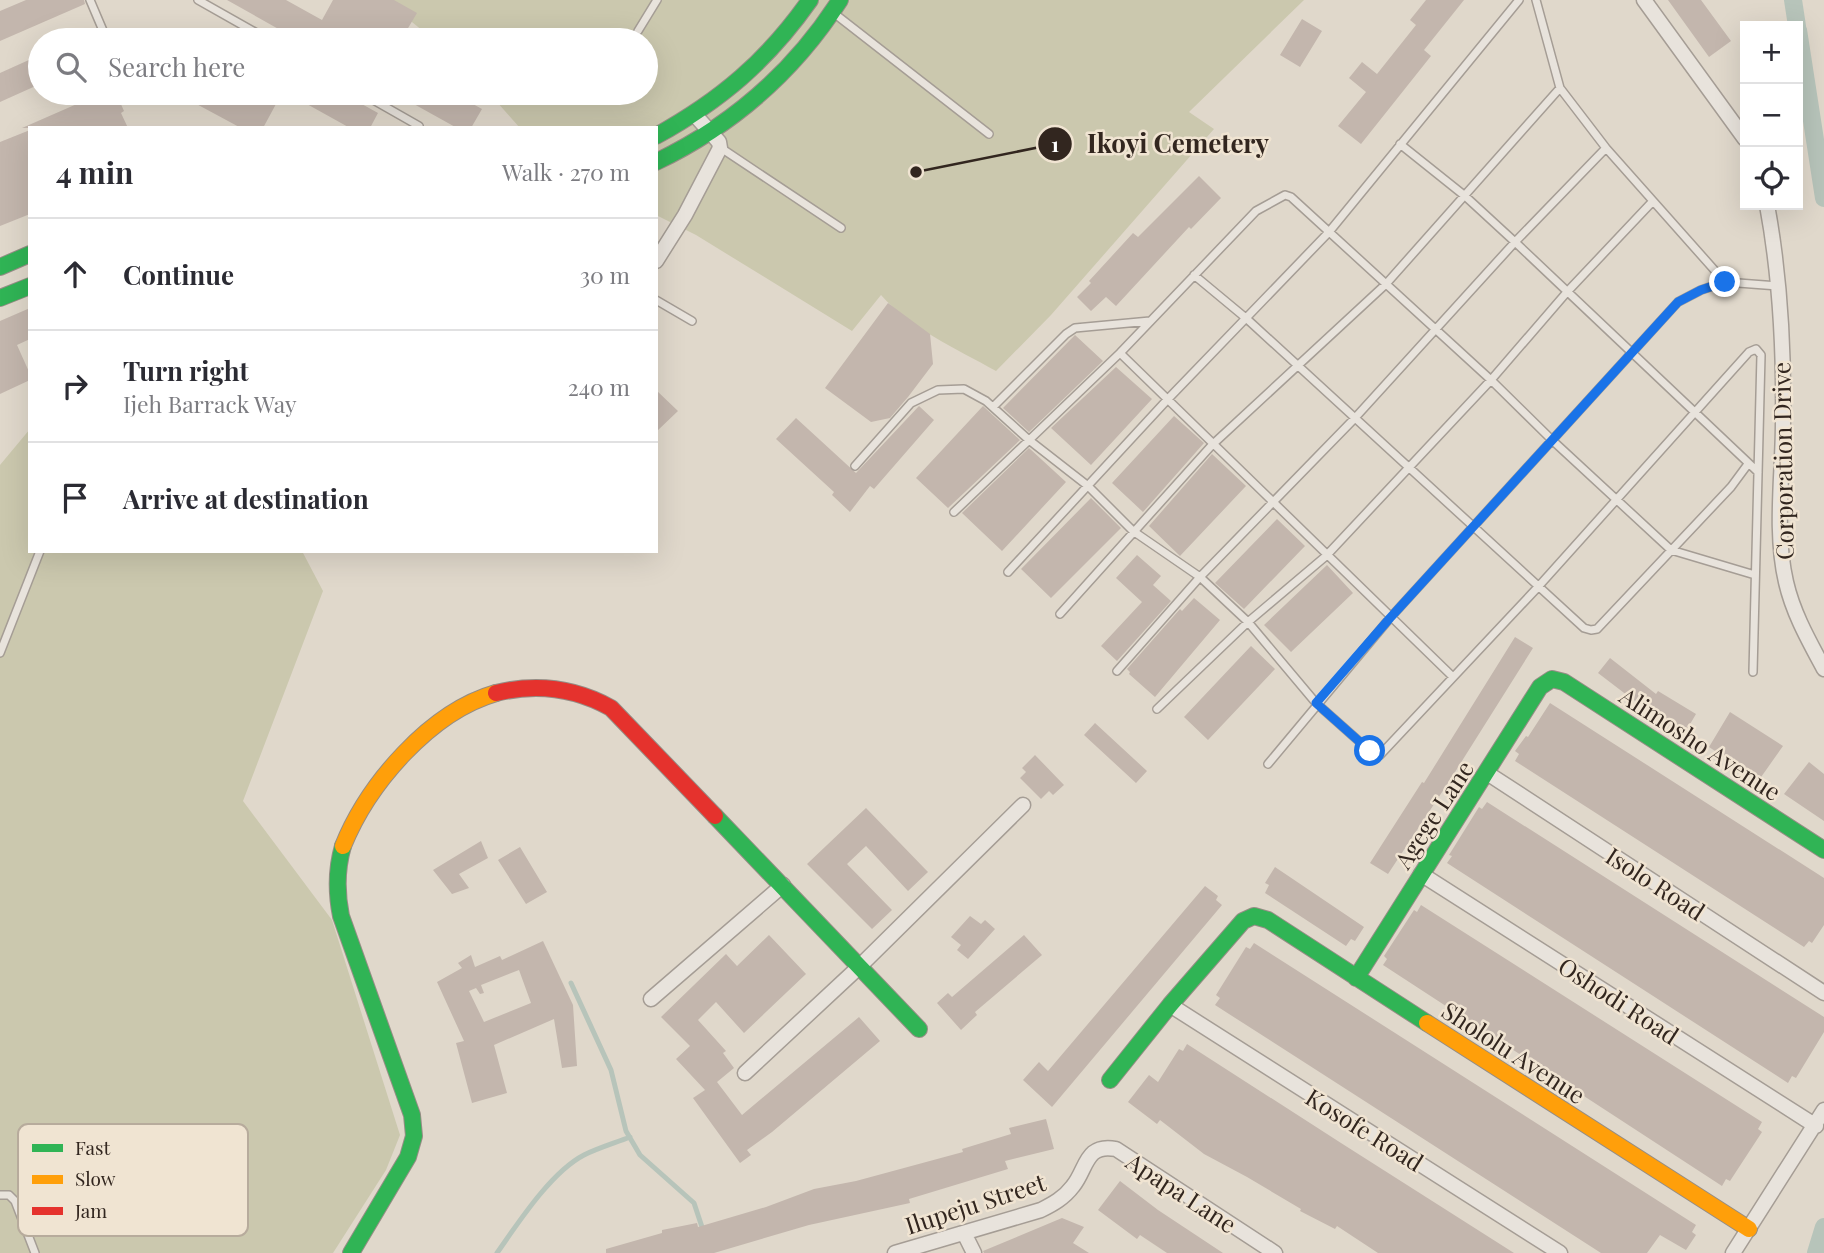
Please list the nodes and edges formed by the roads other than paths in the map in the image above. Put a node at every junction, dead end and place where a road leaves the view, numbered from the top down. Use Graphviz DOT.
graph roads {
  1 [pos="90,0"];
  2 [pos="198,0"];
  3 [pos="657,0"];
  4 [pos="810,0"];
  5 [pos="1519,0"];
  6 [pos="1535,0"];
  7 [pos="1644,0"];
  8 [pos="836,6"];
  9 [pos="102,28"];
  10 [pos="248,28"];
  11 [pos="640,28"];
  12 [pos="1560,88"];
  13 [pos="383,105"];
  14 [pos="695,115"];
  15 [pos="419,125"];
  16 [pos="711,132"];
  17 [pos="1740,132"];
  18 [pos="989,134"];
  19 [pos="658,135"];
  20 [pos="1400,144"];
  21 [pos="720,148"];
  22 [pos="1606,148"];
  23 [pos="658,161"];
  24 [pos="1465,196"];
  25 [pos="1653,201"];
  26 [pos="1768,210"];
  27 [pos="841,228"];
  28 [pos="1329,233"];
  29 [pos="1515,242"];
  30 [pos="28,255"];
  31 [pos="658,258"];
  32 [pos="0,267"];
  33 [pos="1194,275"];
  34 [pos="1725,282"];
  35 [pos="1385,284"];
  36 [pos="1778,286"];
  37 [pos="28,287"];
  38 [pos="1567,292"];
  39 [pos="0,298"];
  40 [pos="658,301"];
  41 [pos="1247,319"];
  42 [pos="692,321"];
  43 [pos="1150,321"];
  44 [pos="1435,330"];
  45 [pos="1630,353"];
  46 [pos="1119,354"];
  47 [pos="1297,367"];
  48 [pos="1491,380"];
  49 [pos="1167,400"];
  50 [pos="993,407"];
  51 [pos="1695,414"];
  52 [pos="1354,419"];
  53 [pos="1029,440"];
  54 [pos="1552,440"];
  55 [pos="1212,445"];
  56 [pos="1748,464"];
  57 [pos="855,466"];
  58 [pos="1408,468"];
  59 [pos="1758,472"];
  60 [pos="1088,486"];
  61 [pos="1617,500"];
  62 [pos="1273,504"];
  63 [pos="954,512"];
  64 [pos="1473,527"];
  65 [pos="1133,531"];
  66 [pos="1671,550"];
  67 [pos="39,553"];
  68 [pos="1326,556"];
  69 [pos="1007,572"];
  70 [pos="1755,575"];
  71 [pos="1200,577"];
  72 [pos="1538,587"];
  73 [pos="1060,614"];
  74 [pos="1390,618"];
  75 [pos="1248,622"];
  76 [pos="0,653"];
  77 [pos="1824,669"];
  78 [pos="1117,671"];
  79 [pos="1752,672"];
  80 [pos="1453,677"];
  81 [pos="1552,679"];
  82 [pos="1316,703"];
  83 [pos="1157,709"];
  84 [pos="1268,764"];
  85 [pos="1487,772"];
  86 [pos="1023,806"];
  87 [pos="1824,850"];
  88 [pos="1422,874"];
  89 [pos="783,885"];
  90 [pos="860,966"];
  91 [pos="1356,978"];
  92 [pos="1824,993"];
  93 [pos="651,999"];
  94 [pos="1170,1005"];
  95 [pos="919,1029"];
  96 [pos="745,1073"];
  97 [pos="1110,1080"];
  98 [pos="1824,1110"];
  99 [pos="1816,1126"];
  100 [pos="1087,1158"];
  101 [pos="0,1195"];
  102 [pos="18,1209"];
  103 [pos="1749,1229"];
  104 [pos="964,1233"];
  105 [pos="28,1236"];
  106 [pos="35,1253"];
  107 [pos="351,1253"];
  108 [pos="895,1253"];
  109 [pos="974,1253"];
  110 [pos="1275,1253"];
  111 [pos="1560,1253"];
  112 [pos="1733,1253"];
  1 -- 9 [label="lane"];
  2 -- 10 [label="lane"];
  3 -- 11 [label="lane"];
  4 -- 14 [label="street"];
  5 -- 20 [label="lane"];
  6 -- 12 [label="lane"];
  7 -- 17 [label="street"];
  8 -- 16 [label="street"];
  8 -- 18 [label="lane"];
  12 -- 22 [label="lane"];
  12 -- 24 [label="lane"];
  13 -- 15 [label="lane"];
  14 -- 16 [label="street"];
  14 -- 19 [label="street"];
  16 -- 21 [label="street"];
  16 -- 23 [label="street"];
  20 -- 24 [label="lane"];
  20 -- 28 [label="lane"];
  21 -- 27 [label="lane"];
  21 -- 31 [label="street"];
  22 -- 25 [label="lane"];
  22 -- 29 [label="lane"];
  24 -- 29 [label="lane"];
  24 -- 35 [label="lane"];
  25 -- 34 [label="lane"];
  25 -- 38 [label="lane"];
  26 -- 36 [label="street, Corporation Drive"];
  28 -- 33 [label="lane"];
  28 -- 35 [label="lane"];
  28 -- 41 [label="lane"];
  29 -- 38 [label="lane"];
  29 -- 44 [label="lane"];
  30 -- 32 [label="street"];
  33 -- 41 [label="lane"];
  33 -- 43 [label="lane"];
  34 -- 36 [label="lane"];
  34 -- 45 [label="lane"];
  35 -- 44 [label="lane"];
  35 -- 47 [label="lane"];
  36 -- 77 [label="street, Corporation Drive"];
  37 -- 39 [label="street"];
  38 -- 45 [label="lane"];
  38 -- 48 [label="lane"];
  40 -- 42 [label="lane"];
  41 -- 47 [label="lane"];
  41 -- 49 [label="lane"];
  43 -- 46 [label="lane"];
  43 -- 50 [label="lane"];
  44 -- 48 [label="lane"];
  44 -- 52 [label="lane"];
  45 -- 51 [label="lane"];
  45 -- 54 [label="lane"];
  46 -- 49 [label="lane"];
  46 -- 53 [label="lane"];
  47 -- 52 [label="lane"];
  47 -- 55 [label="lane"];
  48 -- 54 [label="lane"];
  48 -- 58 [label="lane"];
  49 -- 55 [label="lane"];
  49 -- 60 [label="lane"];
  50 -- 53 [label="lane"];
  50 -- 57 [label="lane"];
  51 -- 56 [label="lane"];
  51 -- 59 [label="lane"];
  51 -- 61 [label="lane"];
  52 -- 58 [label="lane"];
  52 -- 62 [label="lane"];
  53 -- 60 [label="lane"];
  53 -- 63 [label="lane"];
  54 -- 61 [label="lane"];
  54 -- 64 [label="lane"];
  55 -- 62 [label="lane"];
  55 -- 65 [label="lane"];
  56 -- 59 [label="lane"];
  56 -- 66 [label="lane"];
  58 -- 64 [label="lane"];
  58 -- 68 [label="lane"];
  59 -- 70 [label="lane"];
  60 -- 65 [label="lane"];
  60 -- 69 [label="lane"];
  61 -- 66 [label="lane"];
  61 -- 72 [label="lane"];
  62 -- 68 [label="lane"];
  62 -- 71 [label="lane"];
  64 -- 72 [label="lane"];
  64 -- 74 [label="lane"];
  65 -- 71 [label="lane"];
  65 -- 73 [label="lane"];
  66 -- 70 [label="lane"];
  66 -- 72 [label="lane"];
  67 -- 76 [label="lane"];
  68 -- 74 [label="lane"];
  68 -- 75 [label="lane"];
  70 -- 79 [label="lane"];
  71 -- 75 [label="lane"];
  71 -- 78 [label="lane"];
  72 -- 80 [label="lane"];
  74 -- 80 [label="lane"];
  74 -- 82 [label="lane"];
  75 -- 82 [label="lane"];
  75 -- 83 [label="lane"];
  80 -- 82 [label="lane"];
  81 -- 85 [label="street, Agege Lane"];
  81 -- 87 [label="street, Alimosho Avenue"];
  82 -- 84 [label="lane"];
  85 -- 88 [label="street, Agege Lane"];
  85 -- 92 [label="street, Isolo Road"];
  86 -- 90 [label="street"];
  88 -- 91 [label="street, Agege Lane"];
  88 -- 99 [label="street, Oshodi Road"];
  89 -- 90 [label="street"];
  89 -- 93 [label="street"];
  89 -- 107 [label="street"];
  90 -- 95 [label="street"];
  90 -- 96 [label="street"];
  91 -- 94 [label="street, Shololu Avenue"];
  91 -- 103 [label="street, Shololu Avenue"];
  94 -- 97 [label="street"];
  94 -- 111 [label="street, Kosofe Road"];
  98 -- 99 [label="street"];
  99 -- 103 [label="street"];
  100 -- 104 [label="street, Ilupeju Street"];
  100 -- 110 [label="street, Apapa Lane"];
  101 -- 102 [label="lane"];
  103 -- 112 [label="street"];
  104 -- 108 [label="street, Ilupeju Street"];
  104 -- 109 [label="street"];
  105 -- 106 [label="lane"];
}
